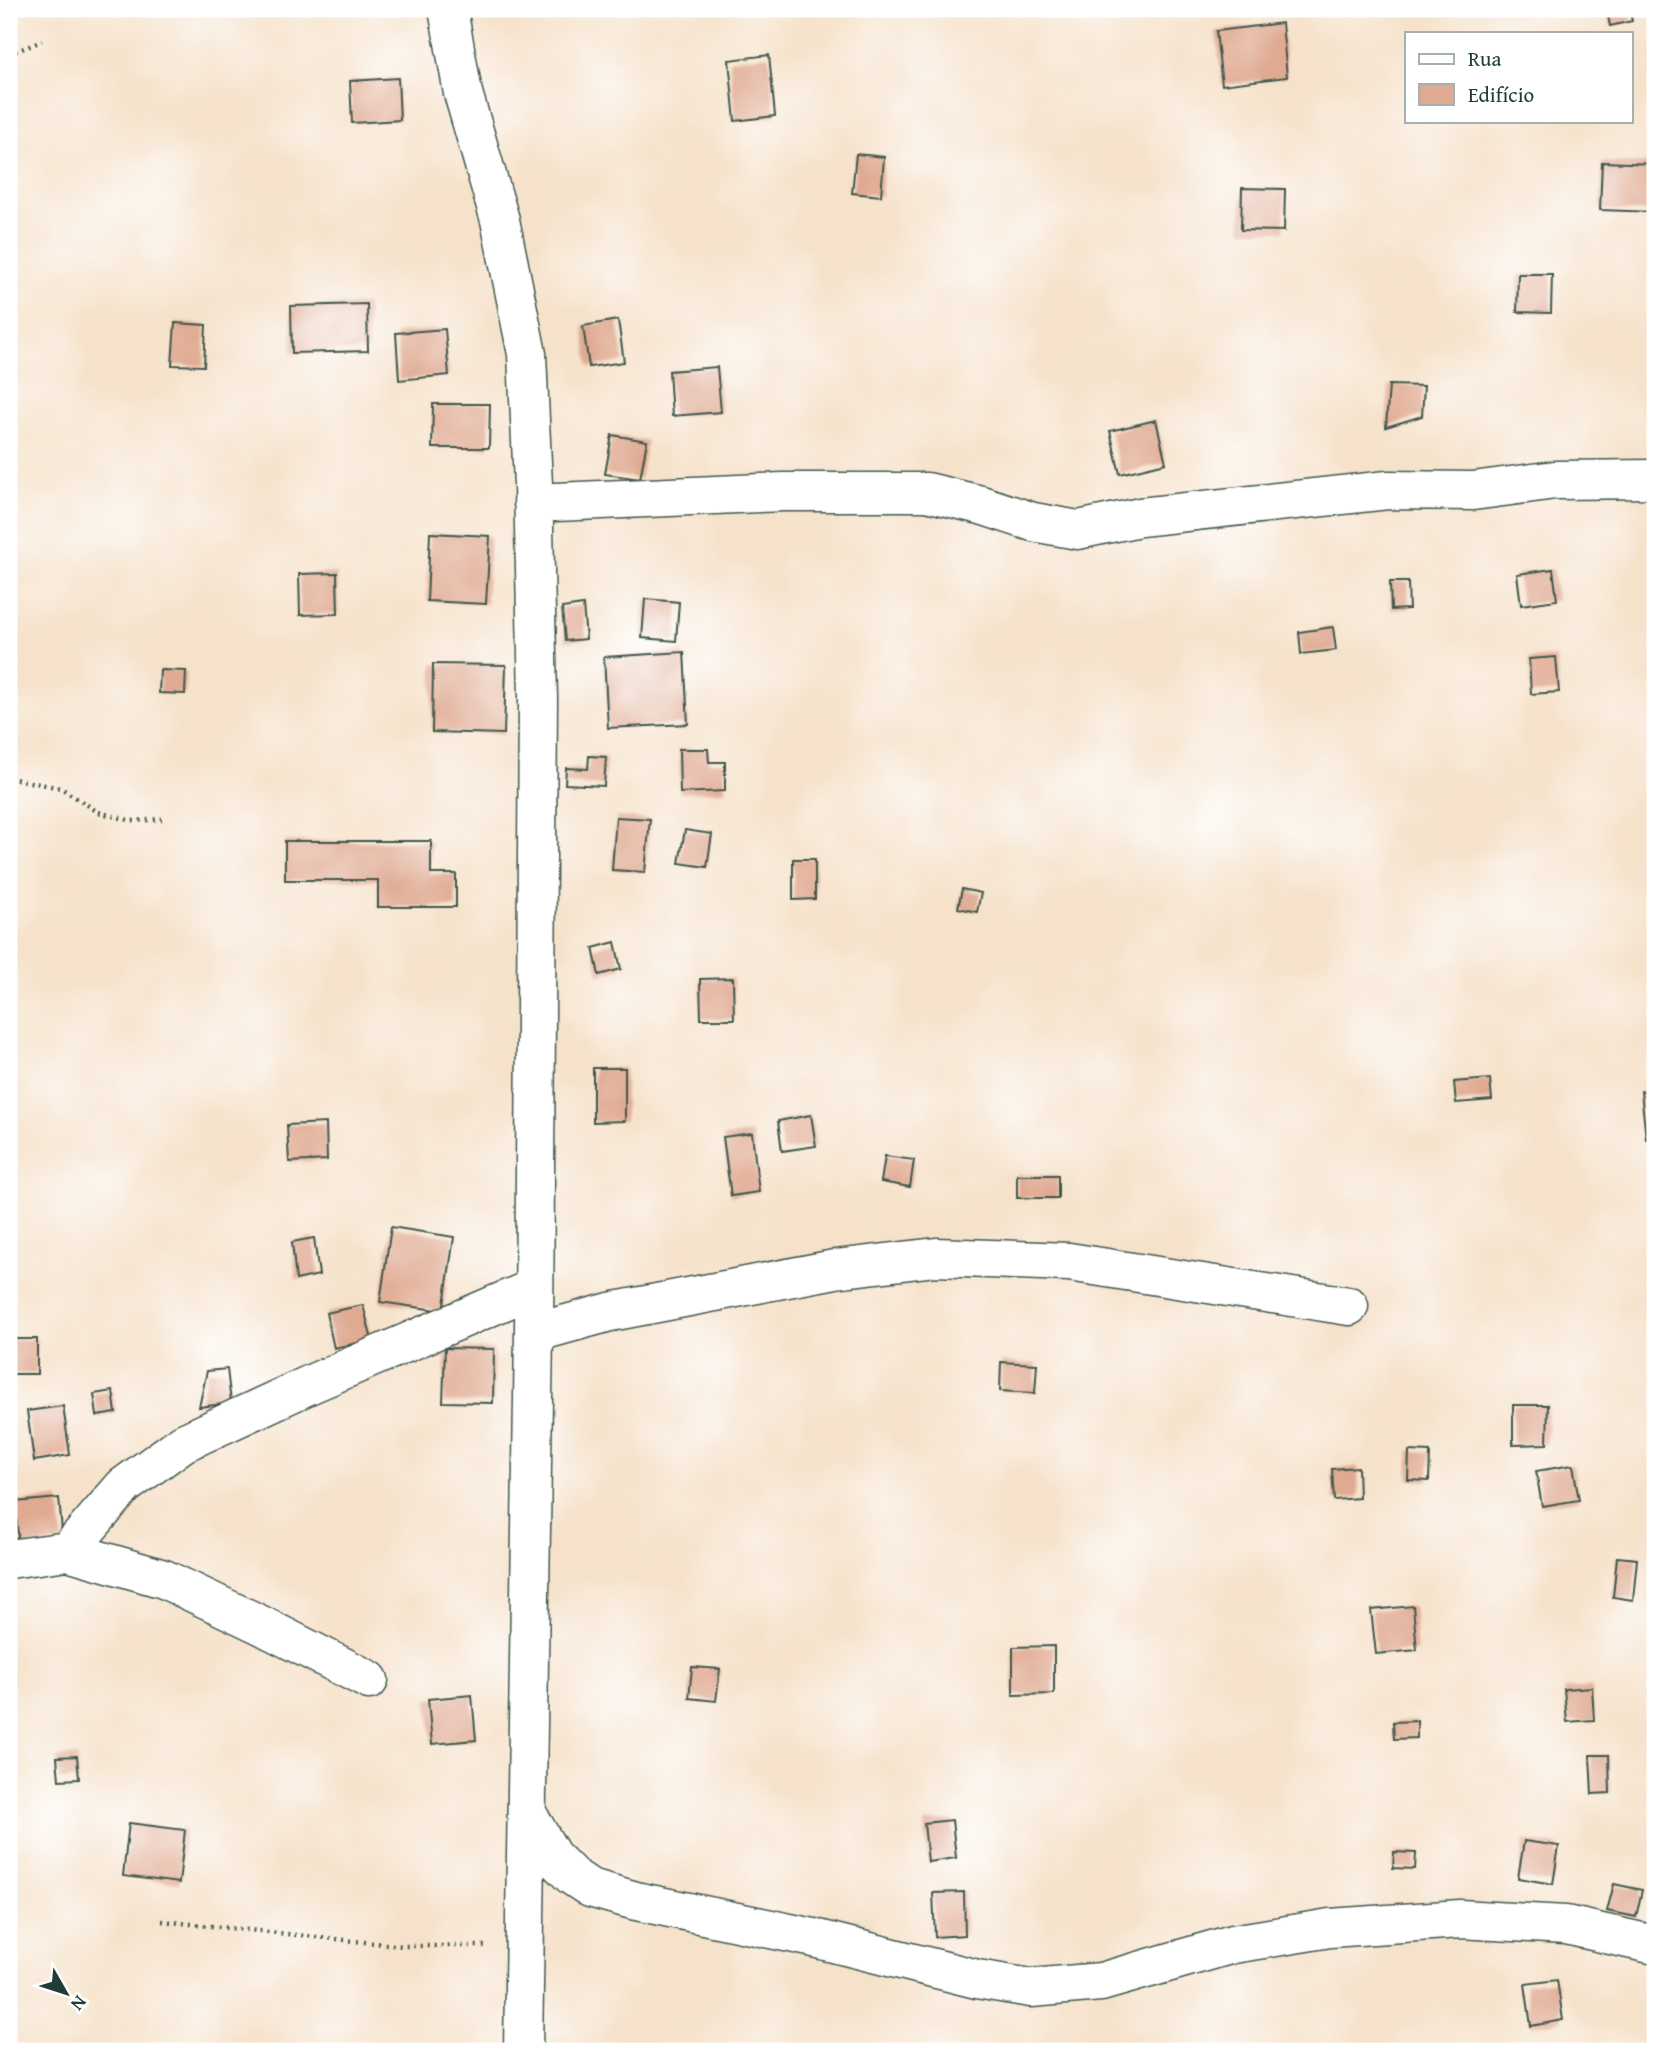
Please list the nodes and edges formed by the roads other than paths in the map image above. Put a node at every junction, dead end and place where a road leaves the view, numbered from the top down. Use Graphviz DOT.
graph roads {
  1 [pos="448,9"];
  2 [pos="1655,478"];
  3 [pos="533,503"];
  4 [pos="534,1288"];
  5 [pos="1349,1306"];
  6 [pos="534,1333"];
  7 [pos="68,1551"];
  8 [pos="9,1559"];
  9 [pos="369,1681"];
  10 [pos="526,1811"];
  11 [pos="1655,1945"];
  12 [pos="523,2051"];
  1 -- 3 [label="street"];
  2 -- 3 [label="street"];
  3 -- 4 [label="street"];
  4 -- 6 [label="street"];
  4 -- 7 [label="street"];
  5 -- 6 [label="street"];
  6 -- 10 [label="street"];
  7 -- 8 [label="street"];
  7 -- 9 [label="street"];
  10 -- 11 [label="street"];
  10 -- 12 [label="street"];
}
